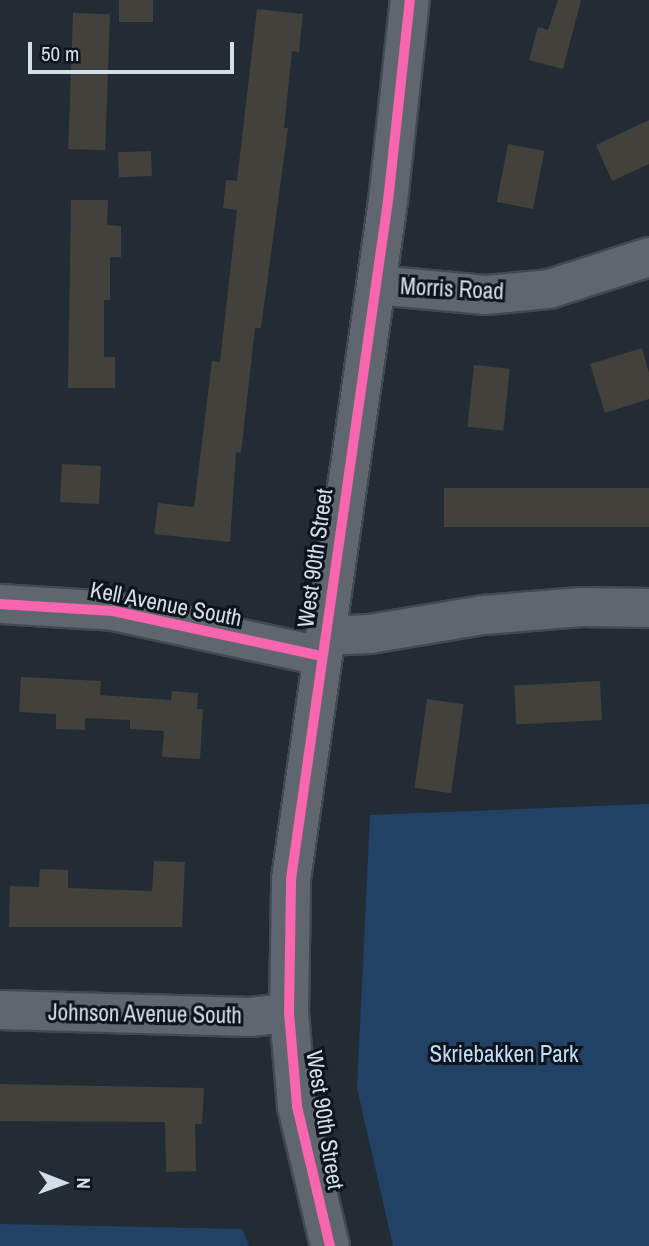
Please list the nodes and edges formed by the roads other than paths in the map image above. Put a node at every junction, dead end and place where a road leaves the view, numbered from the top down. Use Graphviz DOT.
graph roads {
  1 [pos="410,0"];
  2 [pos="649,257"];
  3 [pos="376,285"];
  4 [pos="0,604"];
  5 [pos="649,608"];
  6 [pos="323,646"];
  7 [pos="0,1010"];
  8 [pos="289,1013"];
  9 [pos="330,1246"];
  1 -- 3 [label="street, West 90th Street"];
  2 -- 3 [label="street, Morris Road"];
  3 -- 6 [label="street, West 90th Street"];
  4 -- 6 [label="street, Kell Avenue South"];
  5 -- 6 [label="street, Kell Avenue South"];
  6 -- 8 [label="street, West 90th Street"];
  7 -- 8 [label="street, Johnson Avenue South"];
  8 -- 9 [label="street, West 90th Street"];
}
